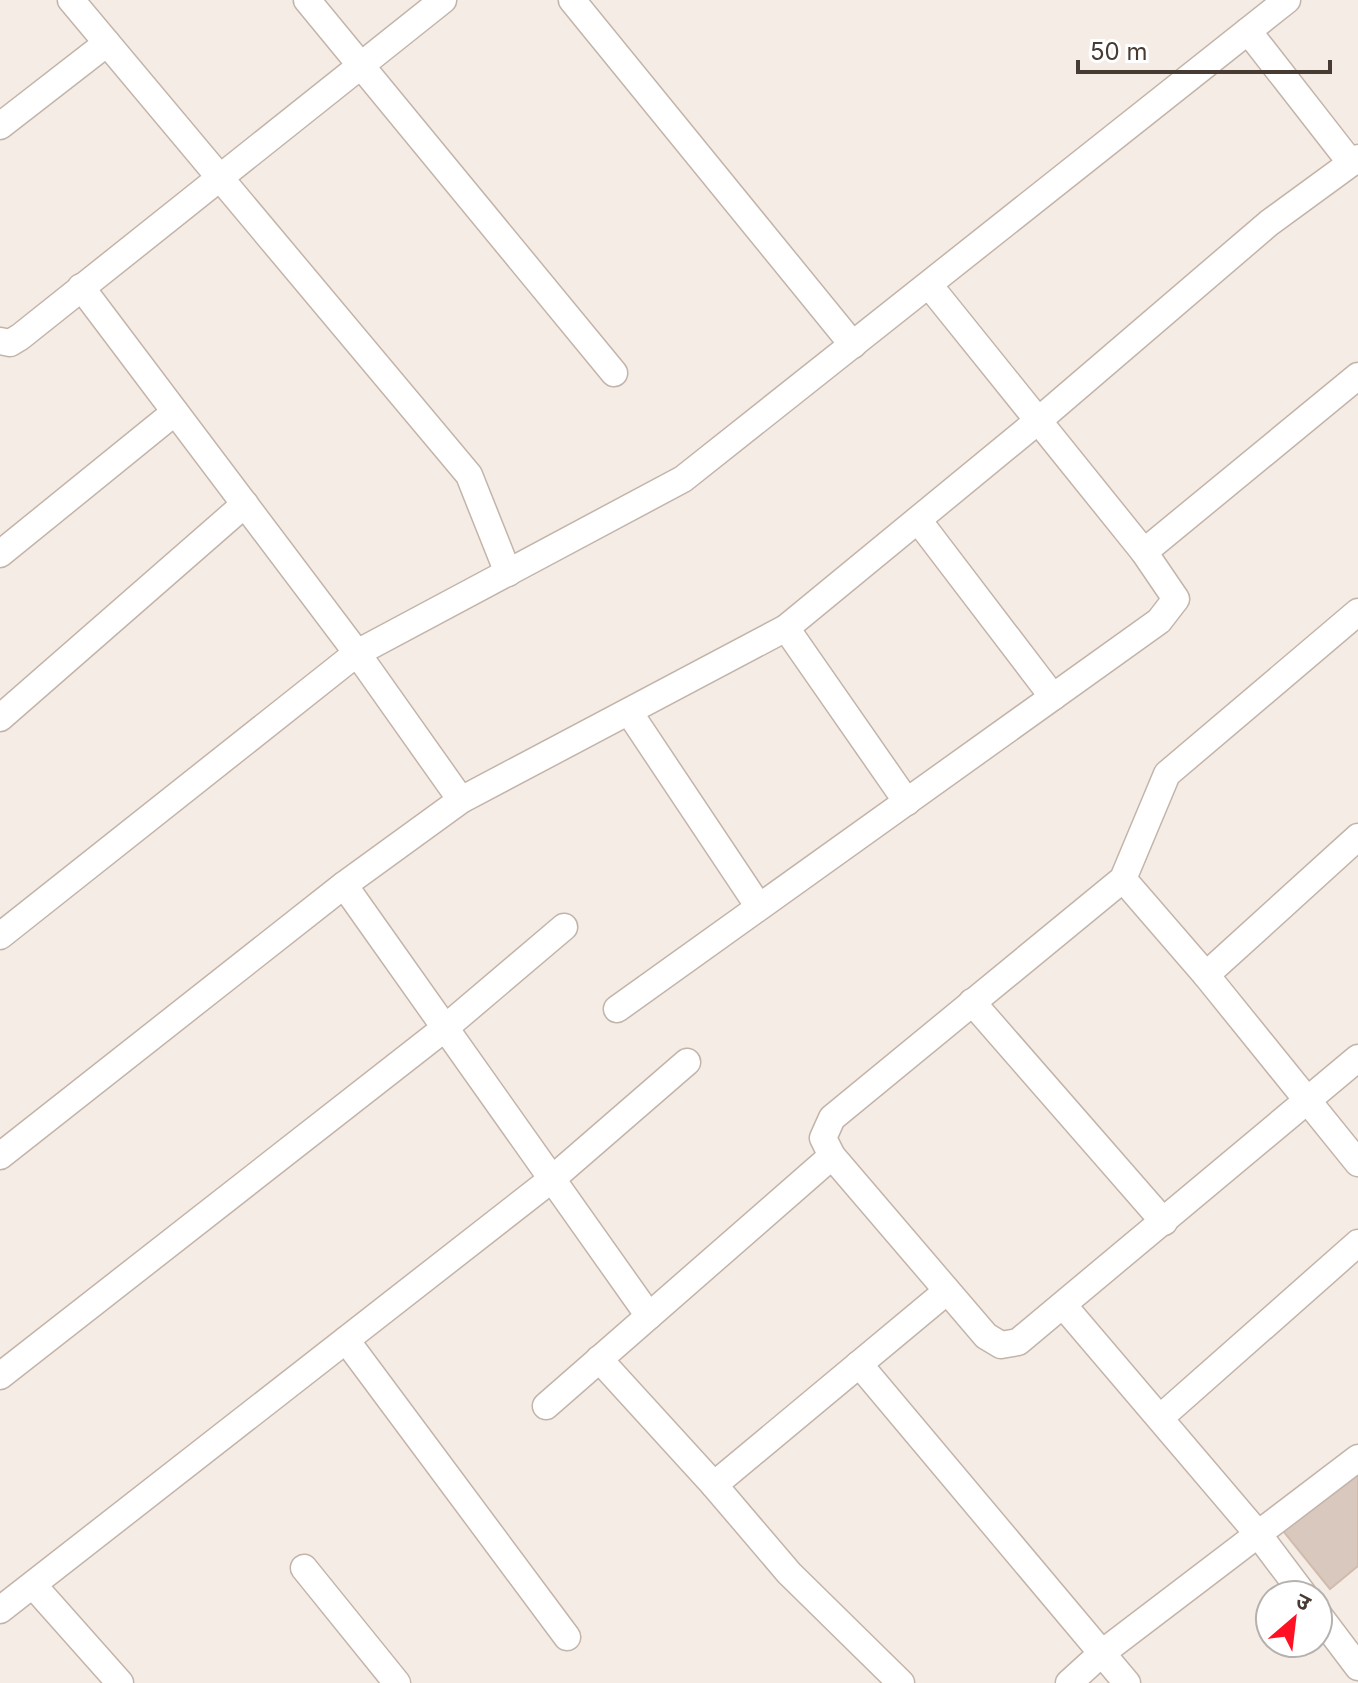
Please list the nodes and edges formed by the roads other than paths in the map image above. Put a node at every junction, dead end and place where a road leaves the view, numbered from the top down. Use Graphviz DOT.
graph roads {
  1 [pos="71,0"];
  2 [pos="307,0"];
  3 [pos="443,0"];
  4 [pos="572,0"];
  5 [pos="1287,0"];
  6 [pos="1248,31"];
  7 [pos="107,43"];
  8 [pos="362,66"];
  9 [pos="0,126"];
  10 [pos="1355,161"];
  11 [pos="220,178"];
  12 [pos="929,285"];
  13 [pos="81,287"];
  14 [pos="0,341"];
  15 [pos="853,345"];
  16 [pos="614,373"];
  17 [pos="1358,376"];
  18 [pos="175,412"];
  19 [pos="1039,420"];
  20 [pos="245,504"];
  21 [pos="918,520"];
  22 [pos="1144,552"];
  23 [pos="0,554"];
  24 [pos="508,573"];
  25 [pos="1358,612"];
  26 [pos="786,628"];
  27 [pos="357,653"];
  28 [pos="1053,697"];
  29 [pos="629,712"];
  30 [pos="0,718"];
  31 [pos="461,800"];
  32 [pos="907,802"];
  33 [pos="1358,837"];
  34 [pos="1123,879"];
  35 [pos="344,885"];
  36 [pos="759,907"];
  37 [pos="564,927"];
  38 [pos="0,936"];
  39 [pos="1206,975"];
  40 [pos="972,1002"];
  41 [pos="617,1009"];
  42 [pos="445,1028"];
  43 [pos="1358,1058"];
  44 [pos="687,1062"];
  45 [pos="1309,1102"];
  46 [pos="0,1156"];
  47 [pos="832,1156"];
  48 [pos="1358,1163"];
  49 [pos="552,1179"];
  50 [pos="1164,1222"];
  51 [pos="1358,1243"];
  52 [pos="947,1291"];
  53 [pos="1063,1305"];
  54 [pos="649,1316"];
  55 [pos="346,1340"];
  56 [pos="599,1359"];
  57 [pos="859,1364"];
  58 [pos="0,1376"];
  59 [pos="546,1406"];
  60 [pos="1160,1418"];
  61 [pos="1358,1458"];
  62 [pos="714,1485"];
  63 [pos="1258,1534"];
  64 [pos="304,1568"];
  65 [pos="1292,1579"];
  66 [pos="33,1585"];
  67 [pos="0,1610"];
  68 [pos="1334,1635"];
  69 [pos="567,1637"];
  70 [pos="1102,1653"];
  71 [pos="1358,1667"];
  72 [pos="120,1683"];
  73 [pos="397,1683"];
  74 [pos="901,1683"];
  75 [pos="1069,1683"];
  76 [pos="1127,1683"];
  1 -- 7 [label="street"];
  2 -- 8 [label="street"];
  3 -- 8 [label="street"];
  4 -- 15 [label="street"];
  5 -- 6 [label="street"];
  6 -- 10 [label="street"];
  6 -- 12 [label="street"];
  7 -- 9 [label="street"];
  7 -- 11 [label="street"];
  8 -- 11 [label="street"];
  8 -- 16 [label="street"];
  10 -- 19 [label="street"];
  11 -- 13 [label="street"];
  11 -- 24 [label="street"];
  12 -- 15 [label="street"];
  12 -- 19 [label="street"];
  13 -- 14 [label="street"];
  13 -- 18 [label="street"];
  15 -- 24 [label="street"];
  17 -- 22 [label="street"];
  18 -- 20 [label="street"];
  18 -- 23 [label="street"];
  19 -- 21 [label="street"];
  19 -- 22 [label="street"];
  20 -- 27 [label="street"];
  20 -- 30 [label="street"];
  21 -- 26 [label="street"];
  21 -- 28 [label="street"];
  22 -- 28 [label="street"];
  24 -- 27 [label="street"];
  25 -- 34 [label="street"];
  26 -- 29 [label="street"];
  26 -- 32 [label="street"];
  27 -- 31 [label="street"];
  27 -- 38 [label="street"];
  28 -- 32 [label="street"];
  29 -- 31 [label="street"];
  29 -- 36 [label="street"];
  31 -- 35 [label="street"];
  32 -- 36 [label="street"];
  33 -- 39 [label="street"];
  34 -- 39 [label="street"];
  34 -- 40 [label="street"];
  35 -- 42 [label="street"];
  35 -- 46 [label="street"];
  36 -- 41 [label="street"];
  37 -- 42 [label="street"];
  39 -- 45 [label="street"];
  40 -- 47 [label="street"];
  40 -- 50 [label="street"];
  42 -- 49 [label="street"];
  42 -- 58 [label="street"];
  43 -- 45 [label="street"];
  44 -- 49 [label="street"];
  45 -- 48 [label="street"];
  45 -- 50 [label="street"];
  47 -- 52 [label="street"];
  47 -- 54 [label="street"];
  49 -- 54 [label="street"];
  49 -- 55 [label="street"];
  50 -- 53 [label="street"];
  51 -- 60 [label="street"];
  52 -- 53 [label="street"];
  52 -- 57 [label="street"];
  53 -- 60 [label="street"];
  54 -- 56 [label="street"];
  55 -- 66 [label="street"];
  55 -- 69 [label="street"];
  56 -- 59 [label="street"];
  56 -- 62 [label="street"];
  57 -- 62 [label="street"];
  57 -- 70 [label="street"];
  60 -- 63 [label="street"];
  61 -- 63 [label="street"];
  62 -- 74 [label="street"];
  63 -- 65 [label="street"];
  63 -- 70 [label="street"];
  64 -- 73 [label="street"];
  66 -- 67 [label="street"];
  66 -- 72 [label="street"];
  68 -- 71 [label="street"];
  70 -- 75 [label="street"];
  70 -- 76 [label="street"];
}
